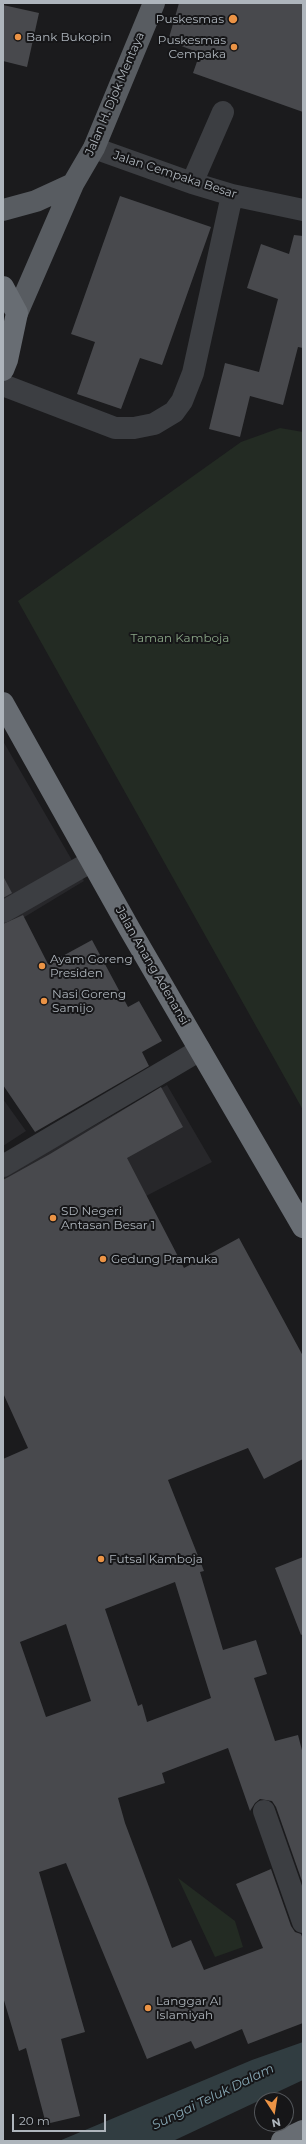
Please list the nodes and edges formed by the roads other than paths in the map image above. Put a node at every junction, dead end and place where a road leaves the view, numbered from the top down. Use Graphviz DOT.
graph roads {
  1 [pos="154,3"];
  2 [pos="223,112"];
  3 [pos="94,148"];
  4 [pos="192,183"];
  5 [pos="72,184"];
  6 [pos="232,195"];
  7 [pos="3,210"];
  8 [pos="303,210"];
  9 [pos="3,287"];
  10 [pos="17,314"];
  11 [pos="3,370"];
  12 [pos="3,385"];
  13 [pos="3,703"];
  14 [pos="92,861"];
  15 [pos="3,912"];
  16 [pos="200,1050"];
  17 [pos="3,1166"];
  18 [pos="303,1227"];
  19 [pos="264,1811"];
  20 [pos="303,1922"];
  21 [pos="303,2131"];
  22 [pos="282,2141"];
  1 -- 3 [label="main road, Jalan H. Djok Mentaya"];
  2 -- 4 [label="street"];
  3 -- 4 [label="street, Jalan Cempaka Besar"];
  3 -- 5 [label="main road, Jalan H. Djok Mentaya"];
  4 -- 6 [label="street, Jalan Cempaka Besar"];
  5 -- 7 [label="main road"];
  5 -- 10 [label="main road, Jalan H. Djok Mentaya"];
  6 -- 8 [label="street, Jalan Cempaka Besar"];
  6 -- 12 [label="street"];
  9 -- 10 [label="highway"];
  10 -- 11 [label="highway"];
  13 -- 14 [label="highway, Jalan Anang Adenansi"];
  14 -- 15 [label="street"];
  14 -- 16 [label="highway, Jalan Anang Adenansi"];
  16 -- 17 [label="street"];
  16 -- 18 [label="highway, Jalan Anang Adenansi"];
  19 -- 20 [label="street"];
  21 -- 22 [label="highway"];
}
